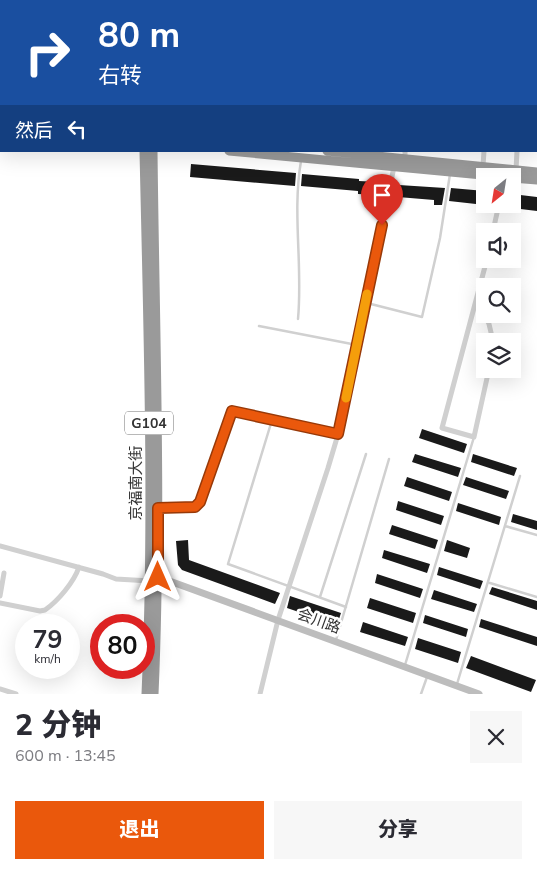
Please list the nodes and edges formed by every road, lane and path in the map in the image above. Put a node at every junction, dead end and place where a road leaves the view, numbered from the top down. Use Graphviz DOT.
graph roads {
  1 [pos="144,152"];
  2 [pos="153,152"];
  3 [pos="239,152"];
  4 [pos="346,152"];
  5 [pos="484,152"];
  6 [pos="517,152"];
  7 [pos="405,155"];
  8 [pos="302,158"];
  9 [pos="483,166"];
  10 [pos="394,167"];
  11 [pos="491,168"];
  12 [pos="515,168"];
  13 [pos="450,172"];
  14 [pos="537,172"];
  15 [pos="521,173"];
  16 [pos="476,174"];
  17 [pos="521,176"];
  18 [pos="537,180"];
  19 [pos="366,302"];
  20 [pos="476,304"];
  21 [pos="298,318"];
  22 [pos="259,326"];
  23 [pos="357,345"];
  24 [pos="487,378"];
  25 [pos="272,420"];
  26 [pos="338,434"];
  27 [pos="474,437"];
  28 [pos="366,454"];
  29 [pos="389,458"];
  30 [pos="520,476"];
  31 [pos="158,508"];
  32 [pos="505,526"];
  33 [pos="537,536"];
  34 [pos="0,546"];
  35 [pos="79,567"];
  36 [pos="4,573"];
  37 [pos="152,577"];
  38 [pos="490,583"];
  39 [pos="289,586"];
  40 [pos="0,596"];
  41 [pos="320,597"];
  42 [pos="537,597"];
  43 [pos="0,603"];
  44 [pos="346,607"];
  45 [pos="278,620"];
  46 [pos="336,642"];
  47 [pos="404,667"];
  48 [pos="427,675"];
  49 [pos="456,686"];
  50 [pos="0,689"];
  51 [pos="16,694"];
  52 [pos="146,694"];
  53 [pos="154,694"];
  54 [pos="260,694"];
  55 [pos="421,694"];
  56 [pos="479,694"];
  1 -- 37 [label="highway, 京福南大街 / G104"];
  2 -- 31 [label="highway, 京福南大街 / G104"];
  3 -- 8 [label="highway"];
  4 -- 7 [label="highway"];
  5 -- 9 [label="street"];
  6 -- 12 [label="street"];
  7 -- 9 [label="highway"];
  8 -- 10 [label="highway"];
  8 -- 21 [label="lane"];
  9 -- 11 [label="highway"];
  10 -- 13 [label="highway"];
  10 -- 19 [label="street"];
  13 -- 16 [label="highway"];
  13 -- 19 [label="lane"];
  14 -- 15 [label="highway"];
  17 -- 18 [label="highway"];
  19 -- 23 [label="street"];
  20 -- 27 [label="street"];
  22 -- 23 [label="lane"];
  23 -- 26 [label="street"];
  24 -- 27 [label="street"];
  25 -- 26 [label="lane"];
  25 -- 31 [label="lane"];
  25 -- 39 [label="lane"];
  26 -- 39 [label="street"];
  27 -- 47 [label="lane"];
  28 -- 41 [label="lane"];
  29 -- 44 [label="lane"];
  30 -- 32 [label="lane"];
  31 -- 37 [label="highway, 京福南大街 / G104"];
  32 -- 33 [label="lane"];
  32 -- 49 [label="lane"];
  34 -- 35 [label="street"];
  35 -- 37 [label="street"];
  35 -- 43 [label="street"];
  36 -- 40 [label="street"];
  37 -- 45 [label="street, 会川路"];
  37 -- 52 [label="highway, 京福南大街 / G104"];
  37 -- 53 [label="highway, 京福南大街 / G104"];
  38 -- 42 [label="lane"];
  39 -- 41 [label="lane"];
  39 -- 45 [label="street"];
  41 -- 44 [label="lane"];
  44 -- 46 [label="lane"];
  45 -- 46 [label="street, 会川路"];
  45 -- 54 [label="street"];
  46 -- 47 [label="street, 会川路"];
  47 -- 48 [label="street, 会川路"];
  48 -- 49 [label="street, 会川路"];
  48 -- 55 [label="lane"];
  49 -- 56 [label="street, 会川路"];
  50 -- 51 [label="street"];
}
